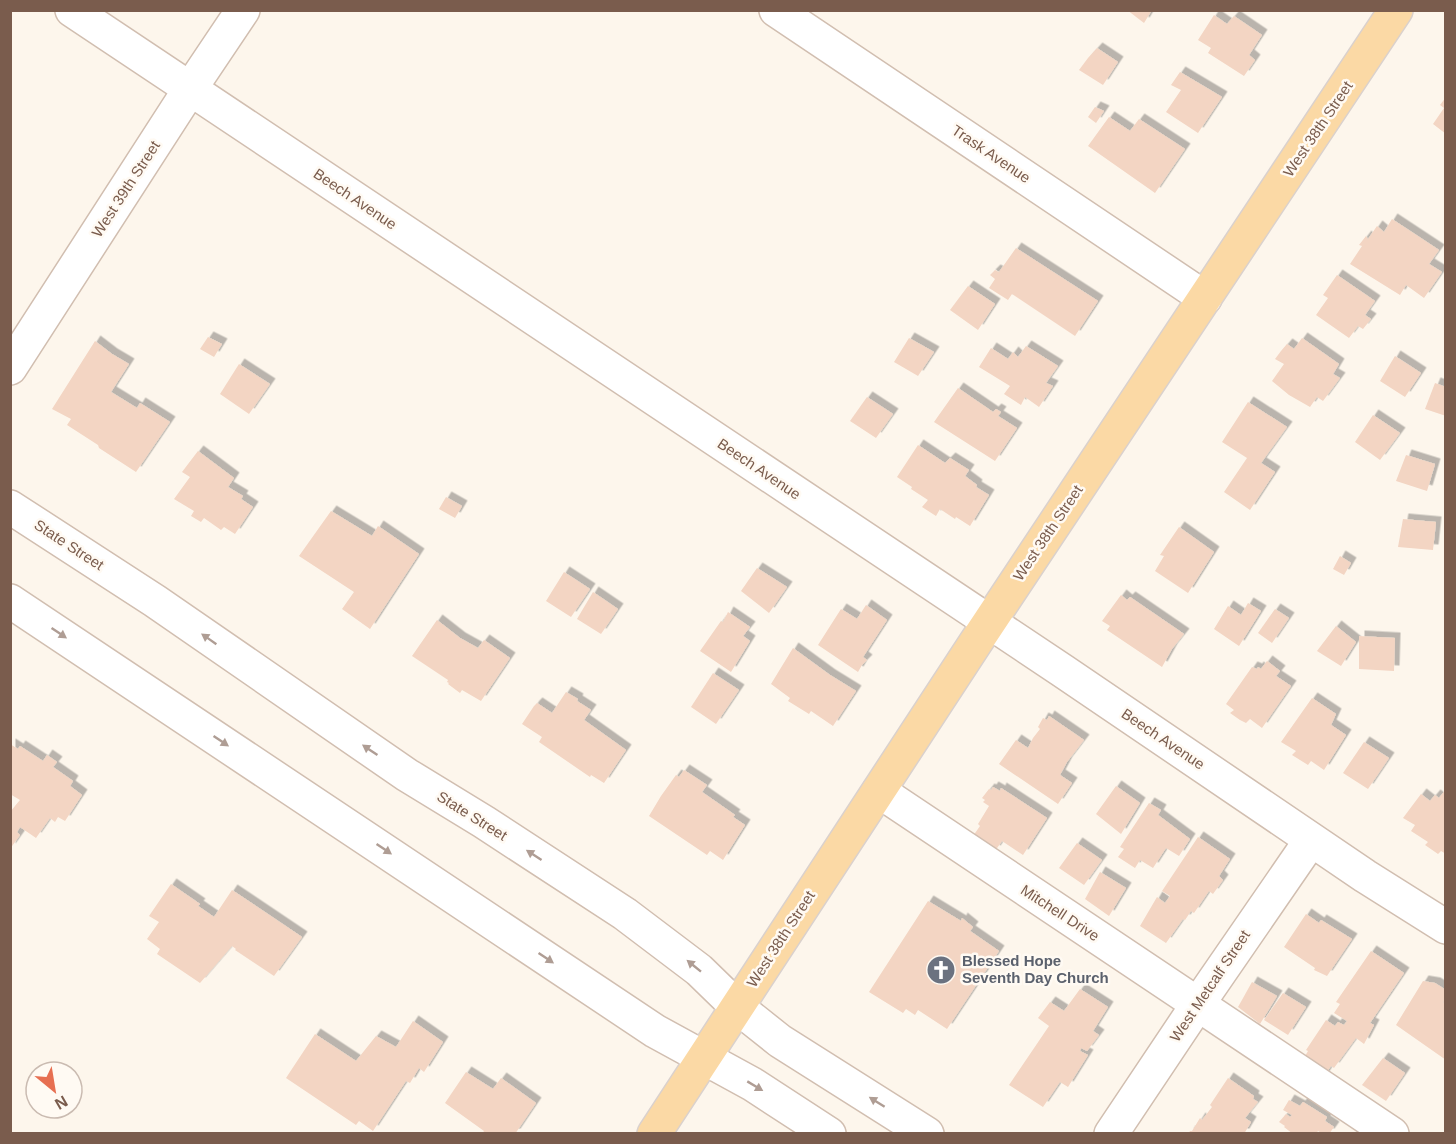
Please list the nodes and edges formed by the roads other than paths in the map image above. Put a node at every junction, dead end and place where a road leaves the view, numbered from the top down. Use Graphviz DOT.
graph roads {
  1 [pos="72,10"];
  2 [pos="243,10"];
  3 [pos="776,10"];
  4 [pos="1396,10"];
  5 [pos="190,89"];
  6 [pos="1205,298"];
  7 [pos="10,368"];
  8 [pos="10,507"];
  9 [pos="10,601"];
  10 [pos="989,622"];
  11 [pos="879,791"];
  12 [pos="1311,840"];
  13 [pos="1446,927"];
  14 [pos="1198,1004"];
  15 [pos="736,1006"];
  16 [pos="704,1058"];
  17 [pos="654,1134"];
  18 [pos="829,1134"];
  19 [pos="927,1134"];
  20 [pos="1111,1134"];
  21 [pos="1392,1134"];
  1 -- 5 [label="street, Beech Avenue"];
  2 -- 5 [label="street, West 39th Street"];
  3 -- 6 [label="street, Trask Avenue"];
  4 -- 6 [label="main road, West 38th Street"];
  5 -- 7 [label="street, West 39th Street"];
  5 -- 10 [label="street, Beech Avenue"];
  6 -- 10 [label="main road, West 38th Street"];
  15 -- 8 [label="street, State Street, one-way"];
  9 -- 16 [label="street, one-way"];
  10 -- 11 [label="main road, West 38th Street"];
  10 -- 12 [label="street, Beech Avenue"];
  11 -- 14 [label="street, Mitchell Drive"];
  11 -- 15 [label="main road, West 38th Street"];
  12 -- 13 [label="street, Beech Avenue"];
  12 -- 14 [label="street, West Metcalf Street"];
  14 -- 20 [label="street, West Metcalf Street"];
  14 -- 21 [label="street, Mitchell Drive"];
  15 -- 16 [label="main road, West 38th Street"];
  19 -- 15 [label="street, State Street, one-way"];
  16 -- 17 [label="main road, West 38th Street"];
  16 -- 18 [label="street, one-way"];
}
